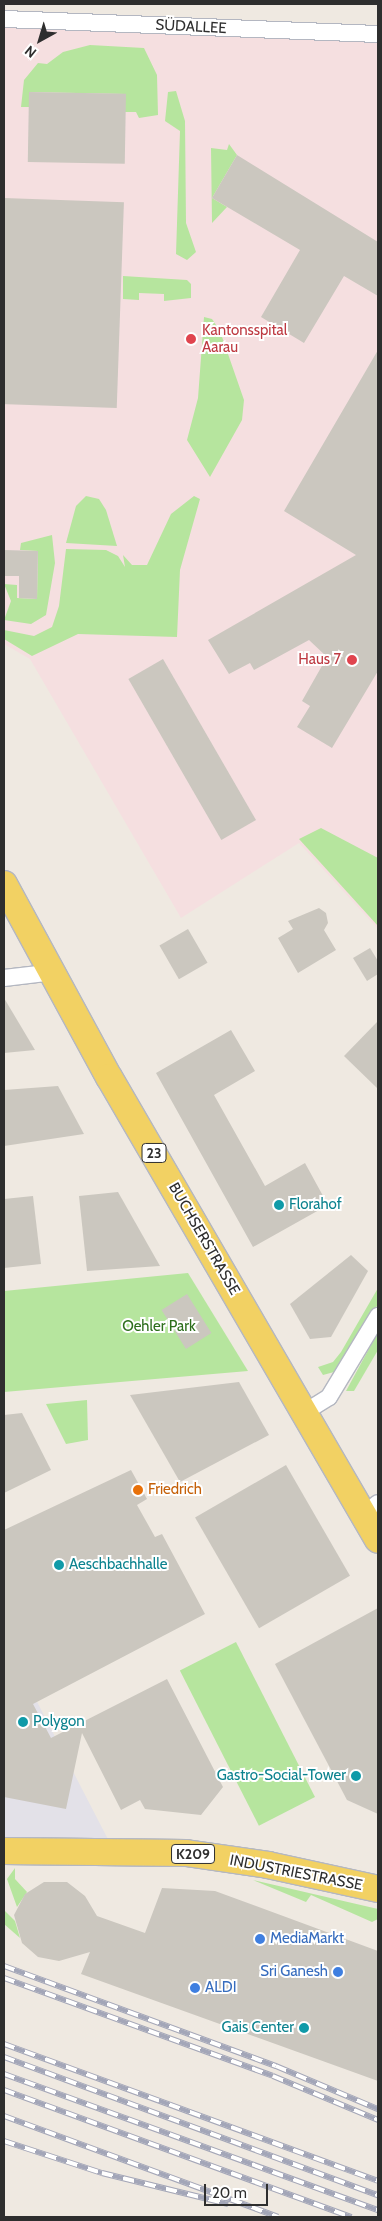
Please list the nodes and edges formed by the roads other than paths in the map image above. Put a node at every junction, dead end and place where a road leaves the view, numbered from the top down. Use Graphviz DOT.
graph roads {
  1 [pos="4,19"];
  2 [pos="378,34"];
  3 [pos="4,884"];
  4 [pos="54,972"];
  5 [pos="4,978"];
  6 [pos="378,1316"];
  7 [pos="305,1412"];
  8 [pos="371,1509"];
  9 [pos="378,1540"];
  10 [pos="4,1851"];
  11 [pos="378,1889"];
  1 -- 2 [label="street, SÜDALLEE"];
  3 -- 4 [label="main road, BUCHSERSTRASSE / 23"];
  4 -- 5 [label="street"];
  4 -- 7 [label="main road, BUCHSERSTRASSE / 23"];
  6 -- 7 [label="street"];
  7 -- 8 [label="main road, BUCHSERSTRASSE / 23"];
  8 -- 9 [label="main road, BUCHSERSTRASSE / 23"];
  10 -- 11 [label="main road, INDUSTRIESTRASSE / K209"];
}
